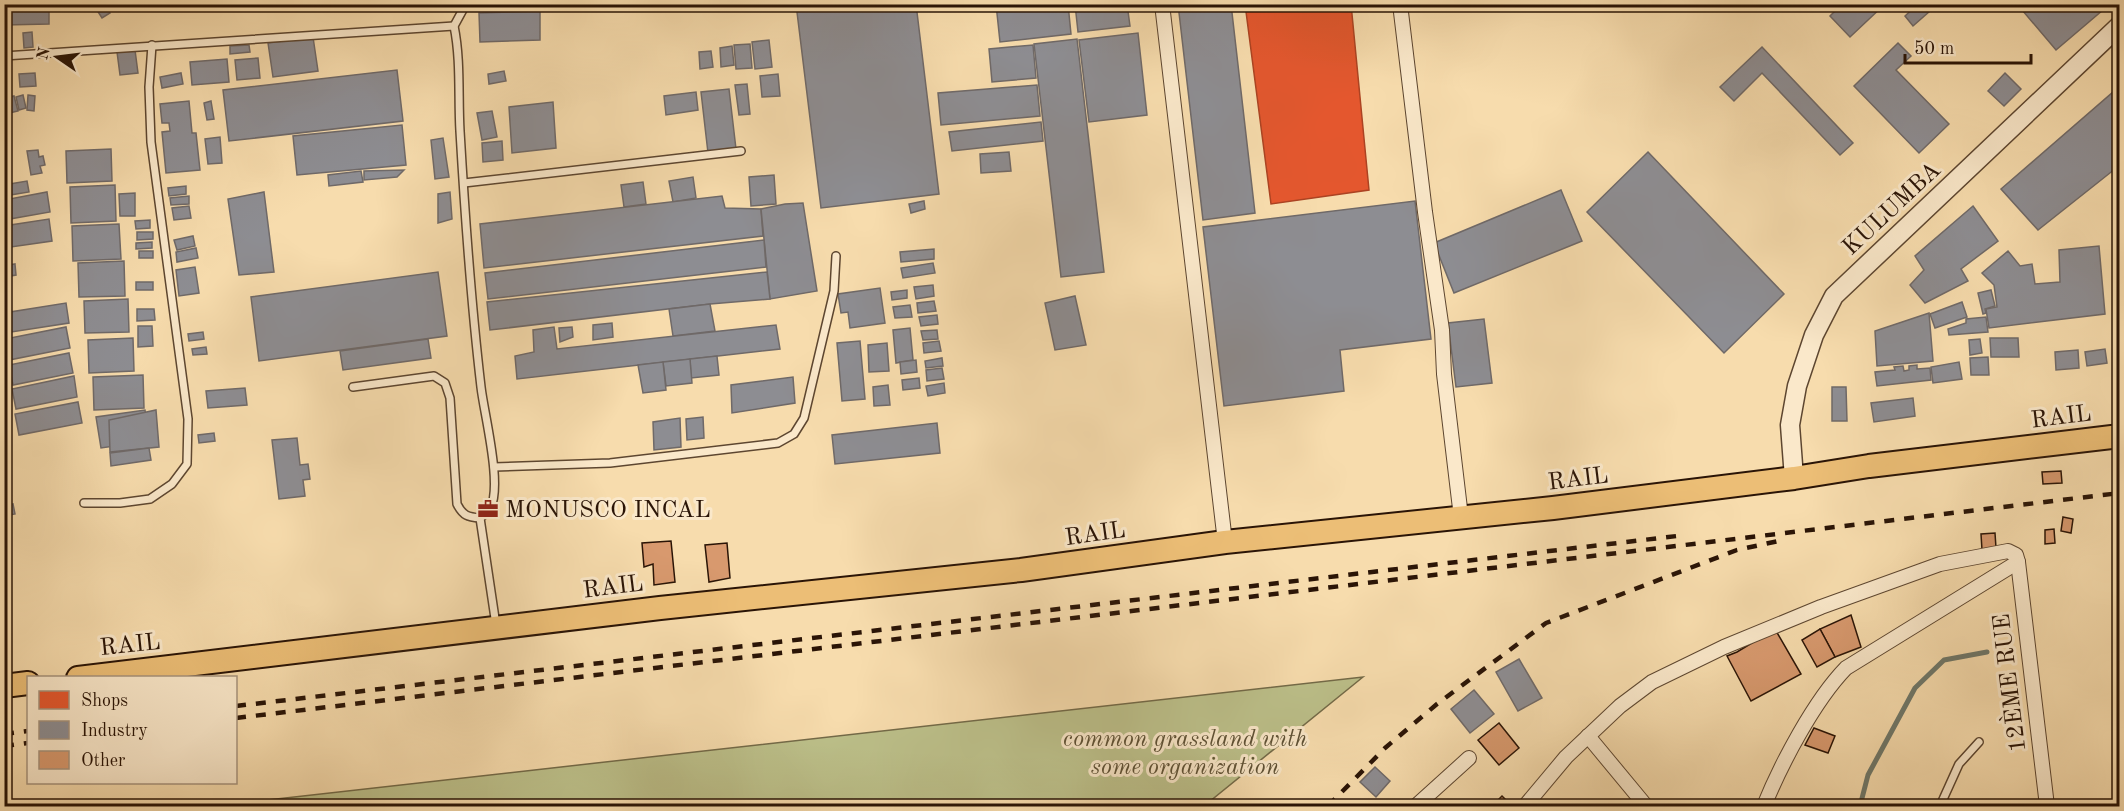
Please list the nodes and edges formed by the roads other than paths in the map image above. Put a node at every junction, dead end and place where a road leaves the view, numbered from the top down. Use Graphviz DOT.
graph roads {
  1 [pos="466,4"];
  2 [pos="1162,4"];
  3 [pos="1400,4"];
  4 [pos="2120,25"];
  5 [pos="454,26"];
  6 [pos="152,45"];
  7 [pos="4,56"];
  8 [pos="741,151"];
  9 [pos="464,183"];
  10 [pos="836,256"];
  11 [pos="353,387"];
  12 [pos="2120,436"];
  13 [pos="494,466"];
  14 [pos="1794,478"];
  15 [pos="84,503"];
  16 [pos="1461,517"];
  17 [pos="480,518"];
  18 [pos="1225,542"];
  19 [pos="2017,558"];
  20 [pos="496,628"];
  21 [pos="95,676"];
  22 [pos="27,683"];
  23 [pos="4,686"];
  24 [pos="1588,736"];
  25 [pos="1979,742"];
  26 [pos="1469,758"];
  27 [pos="1416,807"];
  28 [pos="1525,807"];
  29 [pos="1646,807"];
  30 [pos="1764,807"];
  31 [pos="1940,807"];
  32 [pos="2047,807"];
  1 -- 5 [label="lane"];
  2 -- 18 [label="street"];
  3 -- 16 [label="street"];
  4 -- 14 [label="street, KULUMBA"];
  5 -- 6 [label="lane"];
  5 -- 9 [label="lane"];
  6 -- 7 [label="lane"];
  6 -- 15 [label="lane"];
  8 -- 9 [label="lane"];
  9 -- 13 [label="lane"];
  10 -- 13 [label="lane"];
  11 -- 17 [label="lane"];
  12 -- 14 [label="main road, RAIL"];
  13 -- 17 [label="lane"];
  14 -- 16 [label="main road, RAIL"];
  16 -- 18 [label="main road, RAIL"];
  17 -- 20 [label="lane"];
  18 -- 20 [label="main road, RAIL"];
  19 -- 24 [label="street"];
  19 -- 30 [label="street"];
  19 -- 32 [label="street, 12ÈME RUE"];
  20 -- 21 [label="main road, RAIL"];
  22 -- 23 [label="main road"];
  24 -- 28 [label="street"];
  24 -- 29 [label="street"];
  25 -- 31 [label="lane"];
  26 -- 27 [label="street"];
}
